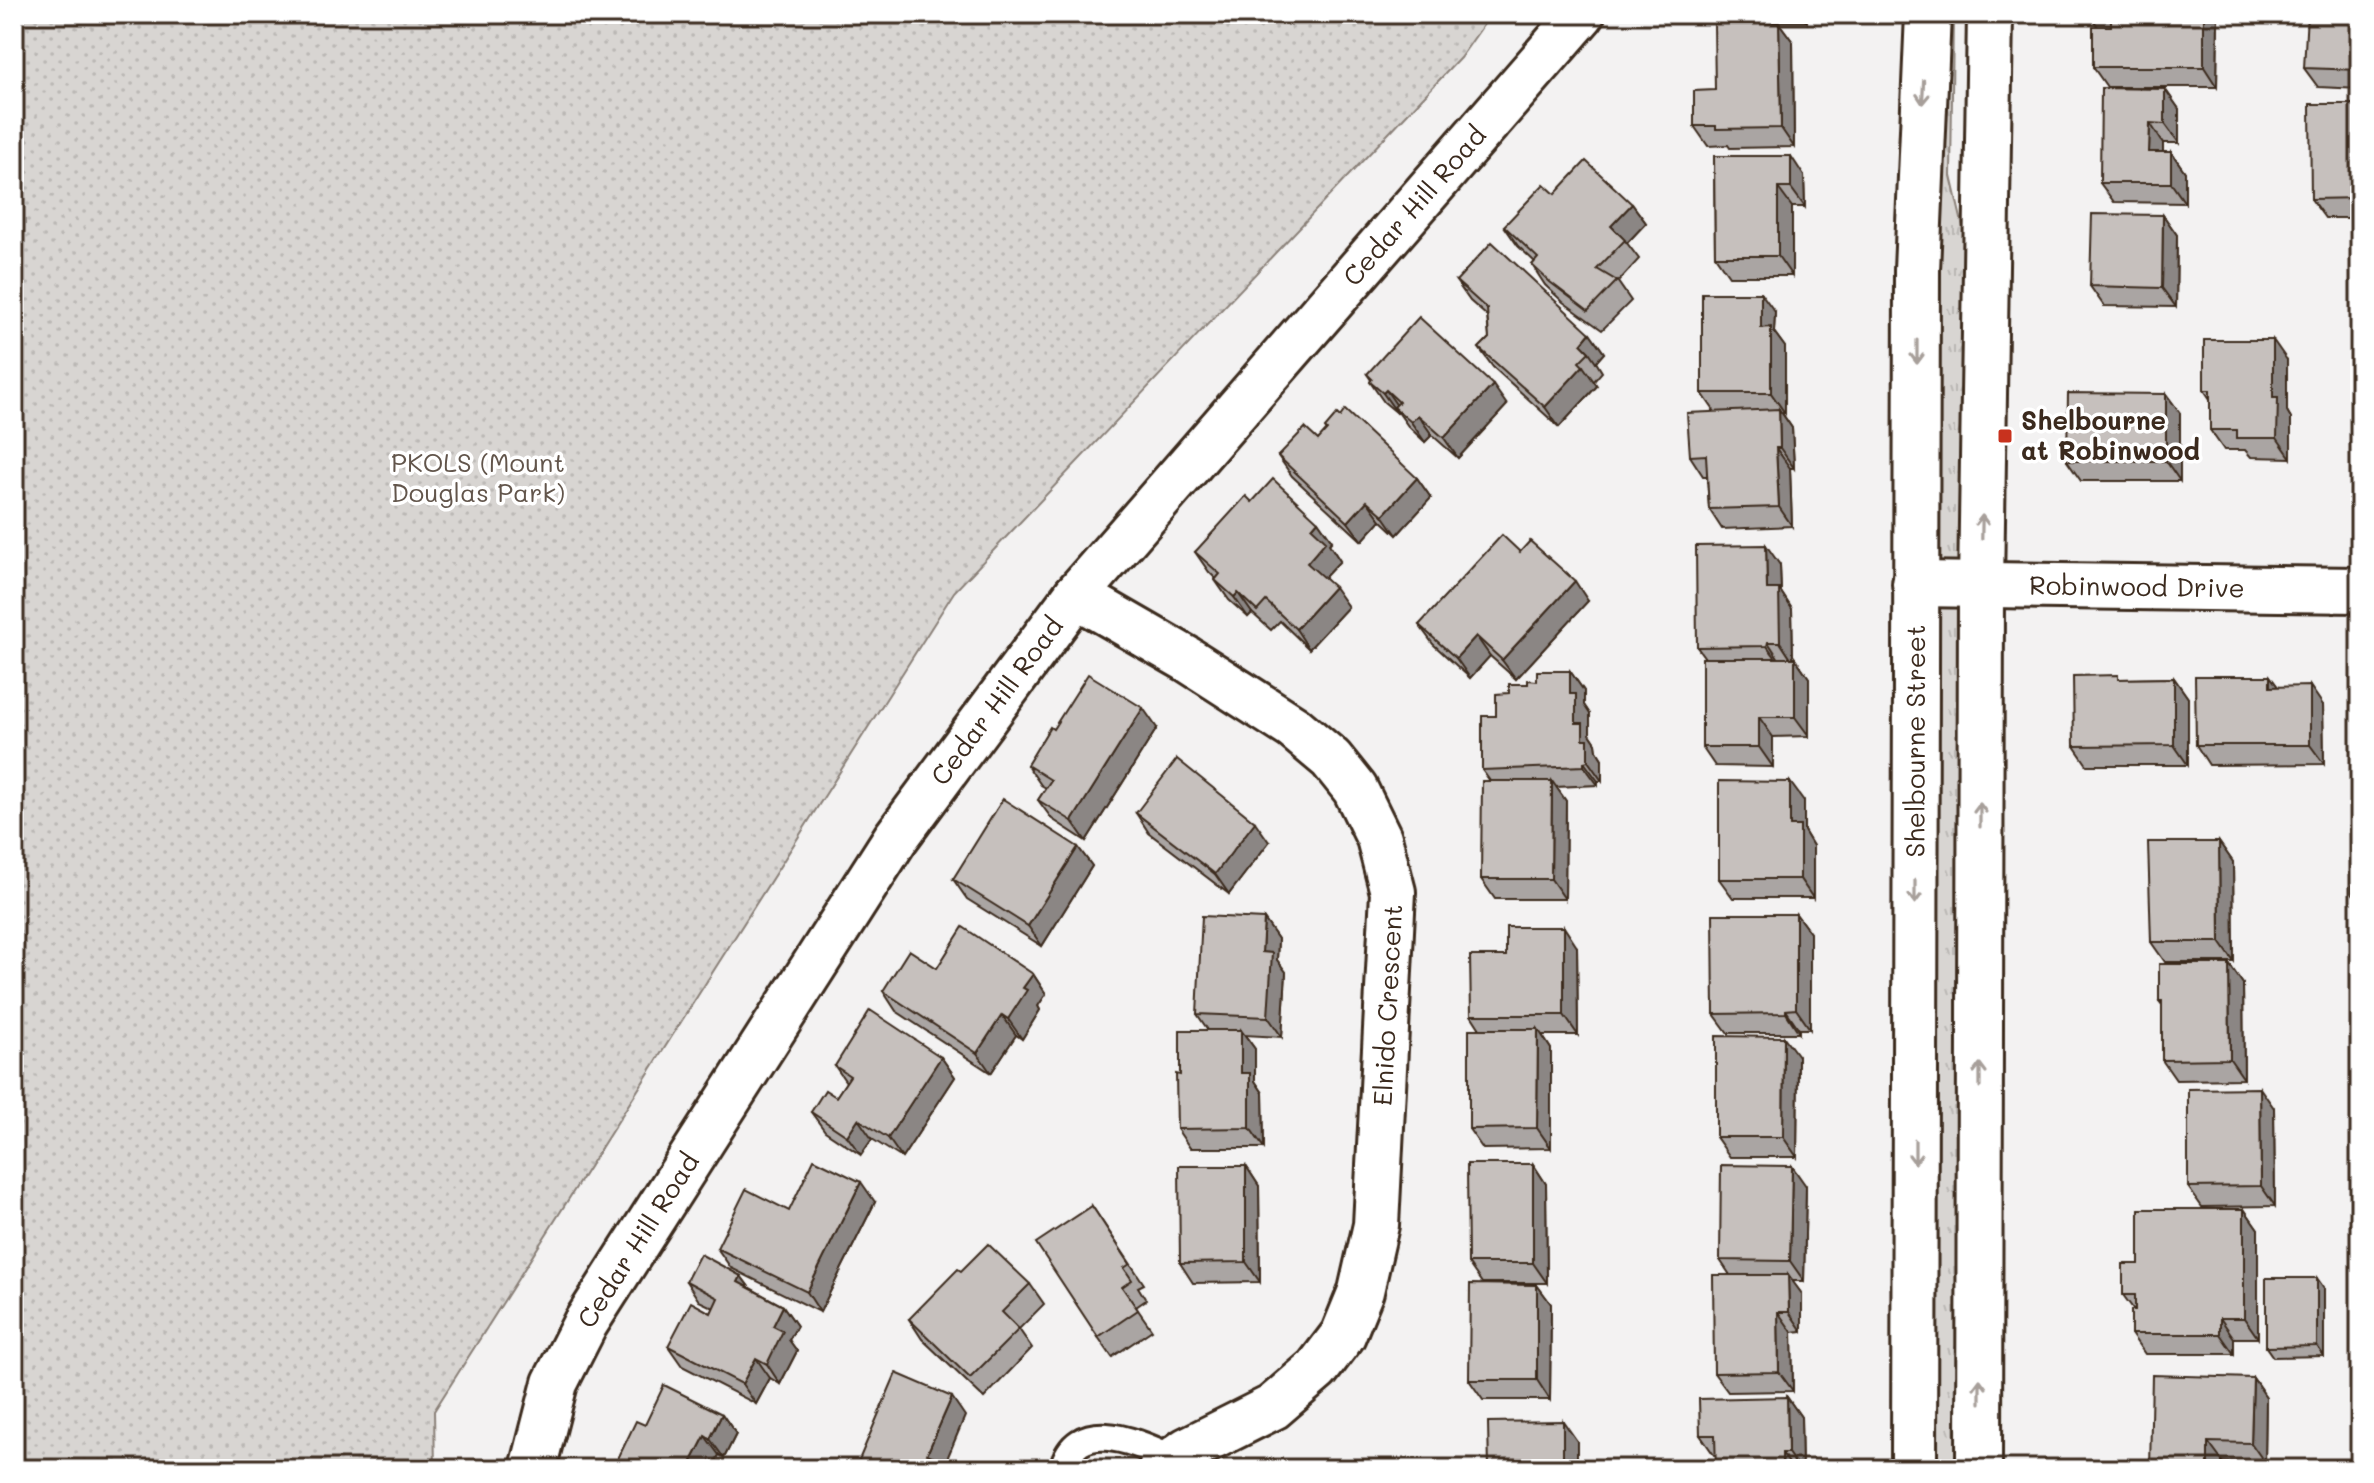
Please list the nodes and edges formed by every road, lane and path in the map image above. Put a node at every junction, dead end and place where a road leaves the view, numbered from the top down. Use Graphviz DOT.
graph roads {
  1 [pos="1582,14"];
  2 [pos="1928,14"];
  3 [pos="1990,14"];
  4 [pos="1915,584"];
  5 [pos="1981,585"];
  6 [pos="2360,590"];
  7 [pos="1076,595"];
  8 [pos="1166,1464"];
  9 [pos="533,1469"];
  10 [pos="1063,1469"];
  11 [pos="1914,1469"];
  12 [pos="1979,1469"];
  1 -- 7 [label="street, Cedar Hill Road"];
  2 -- 4 [label="street, Shelbourne Street, one-way"];
  5 -- 3 [label="street, one-way"];
  4 -- 5 [label="street, Robinwood Drive"];
  4 -- 11 [label="street, Shelbourne Street, one-way"];
  5 -- 6 [label="street, Robinwood Drive"];
  12 -- 5 [label="street, one-way"];
  7 -- 8 [label="street, Elnido Crescent"];
  7 -- 9 [label="street, Cedar Hill Road"];
  8 -- 10 [label="lane"];
}
